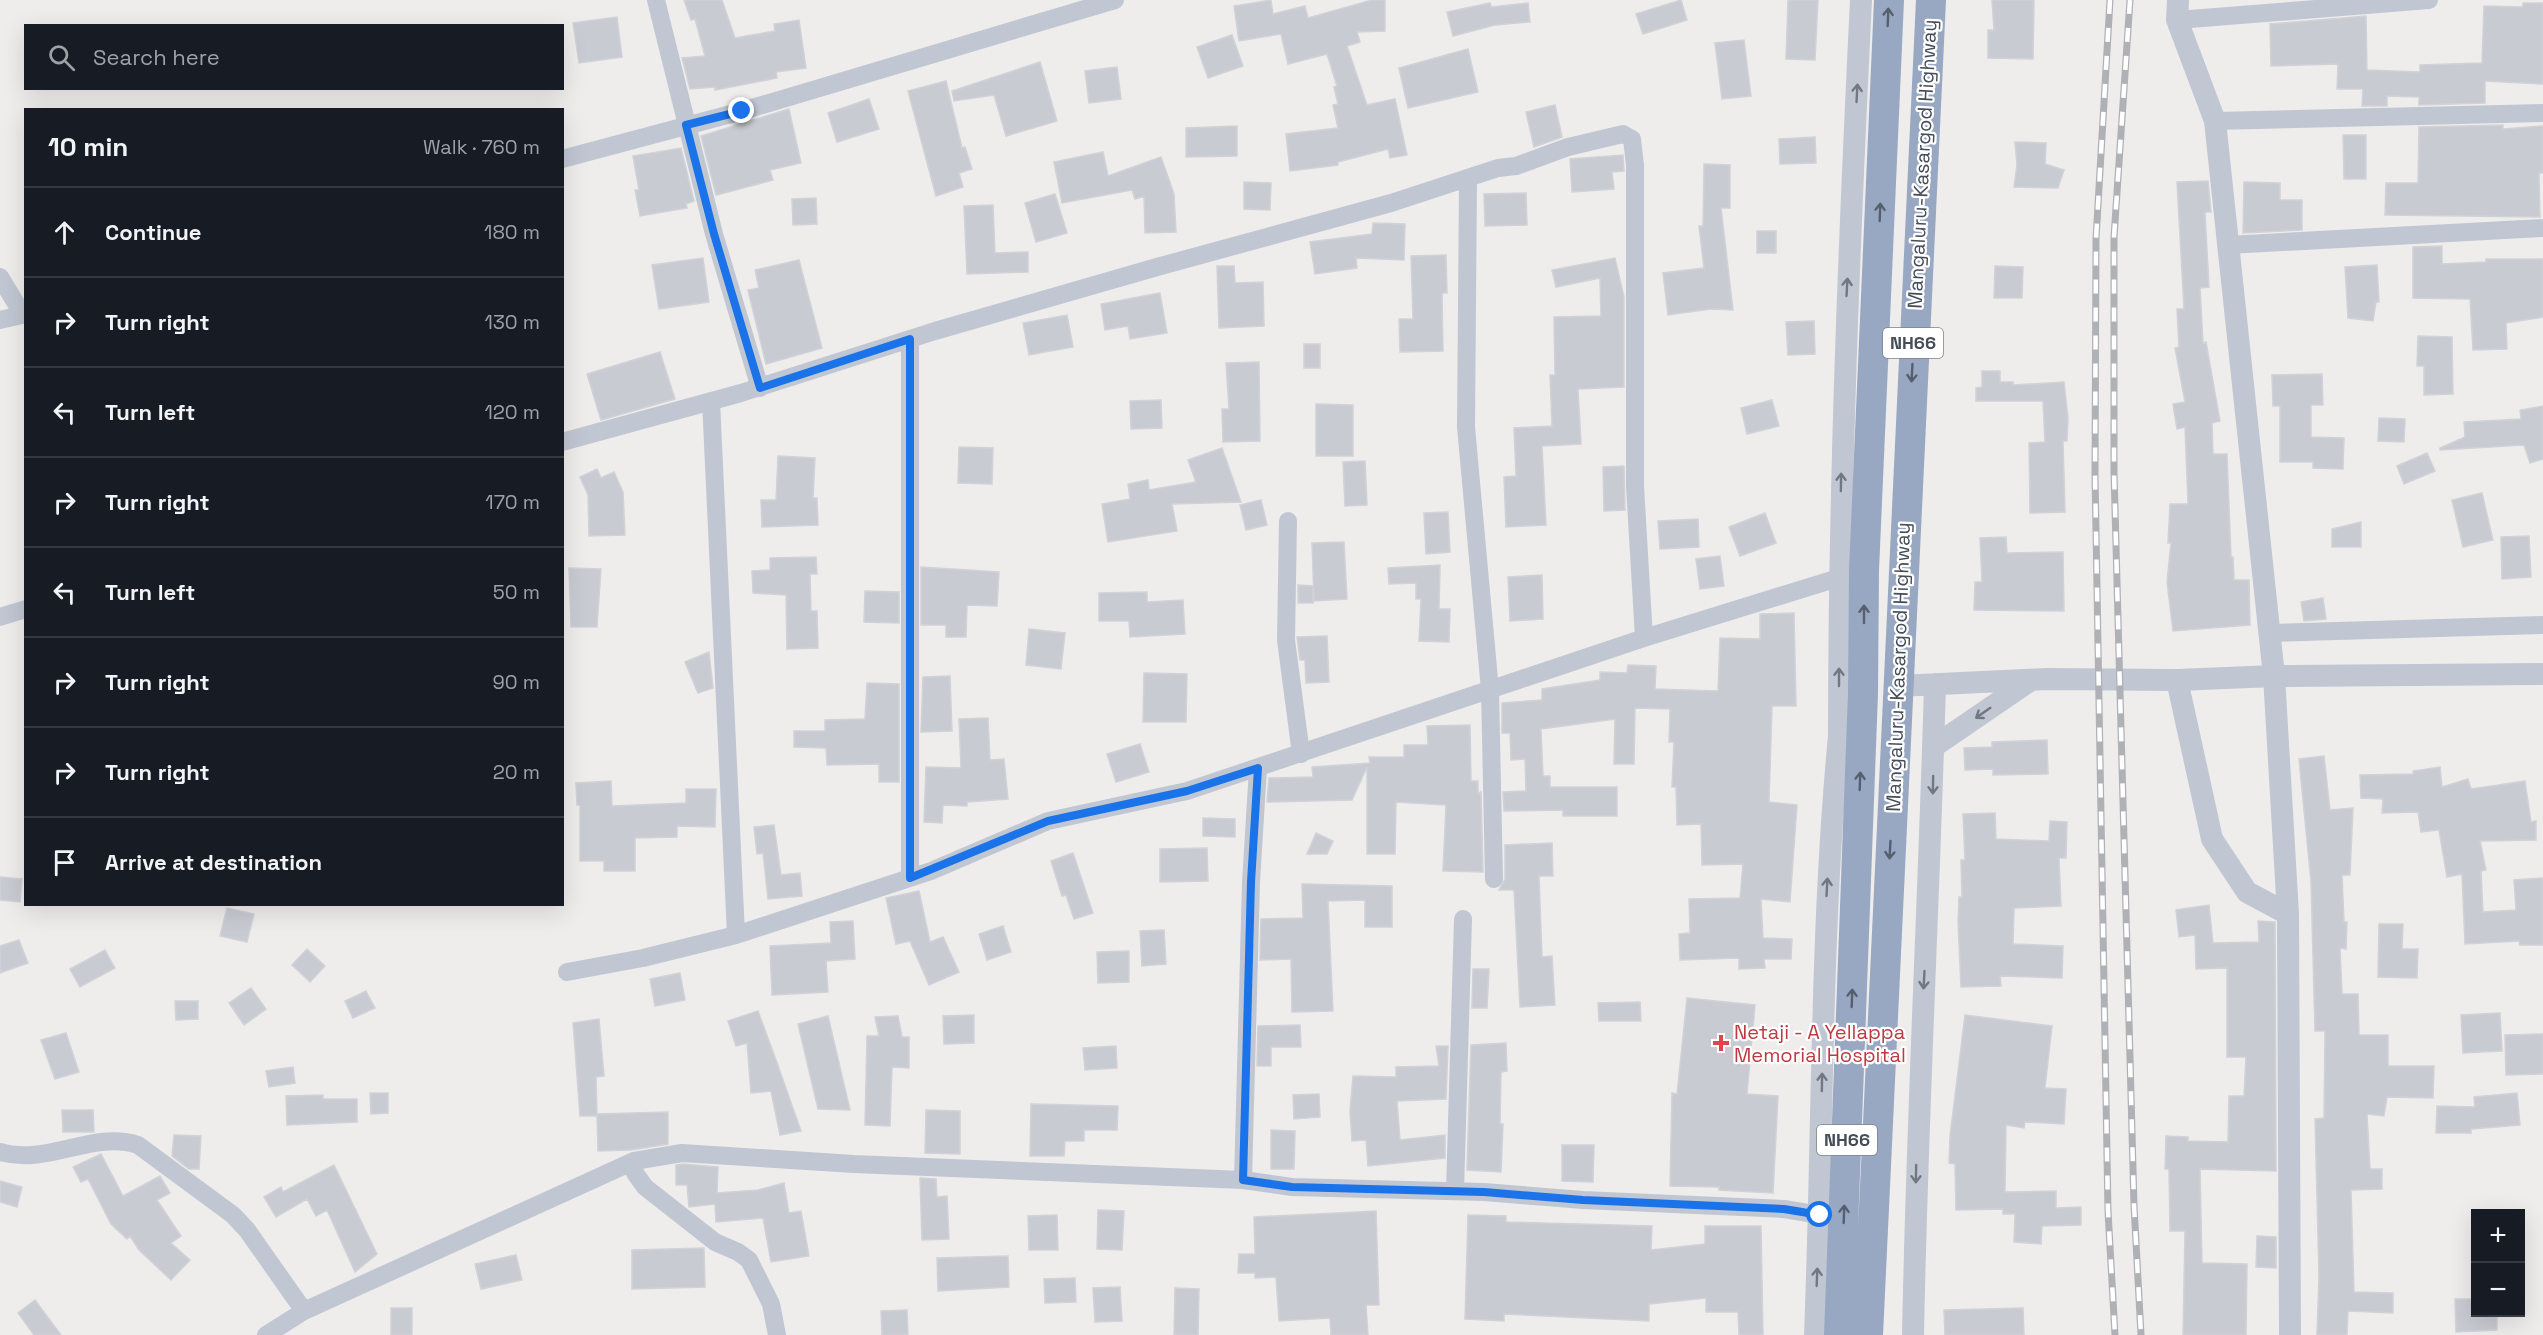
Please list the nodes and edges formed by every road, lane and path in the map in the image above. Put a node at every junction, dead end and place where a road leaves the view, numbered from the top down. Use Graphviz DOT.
graph roads {
  1 [pos="656,0"];
  2 [pos="1115,0"];
  3 [pos="1861,0"];
  4 [pos="1889,0"];
  5 [pos="1931,0"];
  6 [pos="2428,0"];
  7 [pos="2177,10"];
  8 [pos="2543,113"];
  9 [pos="2215,121"];
  10 [pos="686,125"];
  11 [pos="564,158"];
  12 [pos="1468,179"];
  13 [pos="2543,228"];
  14 [pos="2228,245"];
  15 [pos="0,277"];
  16 [pos="24,313"];
  17 [pos="24,314"];
  18 [pos="0,321"];
  19 [pos="910,339"];
  20 [pos="760,388"];
  21 [pos="711,401"];
  22 [pos="564,441"];
  23 [pos="1288,520"];
  24 [pos="1852,574"];
  25 [pos="24,610"];
  26 [pos="0,617"];
  27 [pos="2543,625"];
  28 [pos="2270,633"];
  29 [pos="1644,638"];
  30 [pos="2543,674"];
  31 [pos="2274,676"];
  32 [pos="2038,680"];
  33 [pos="2177,680"];
  34 [pos="1935,684"];
  35 [pos="1898,686"];
  36 [pos="1490,690"];
  37 [pos="1863,693"];
  38 [pos="1839,736"];
  39 [pos="1933,747"];
  40 [pos="1301,754"];
  41 [pos="1258,768"];
  42 [pos="910,878"];
  43 [pos="1494,879"];
  44 [pos="2288,914"];
  45 [pos="1463,920"];
  46 [pos="736,935"];
  47 [pos="567,972"];
  48 [pos="0,1152"];
  49 [pos="634,1161"];
  50 [pos="1243,1180"];
  51 [pos="1455,1191"];
  52 [pos="1820,1215"];
  53 [pos="304,1311"];
  54 [pos="266,1335"];
  55 [pos="777,1335"];
  56 [pos="1815,1335"];
  57 [pos="1839,1335"];
  58 [pos="1868,1335"];
  59 [pos="1913,1335"];
  60 [pos="2290,1335"];
  1 -- 10 [label="street"];
  2 -- 10 [label="street"];
  24 -- 3 [label="street, one-way"];
  24 -- 4 [label="highway, Mangaluru-Kasargod Highway / NH66, one-way"];
  5 -- 35 [label="highway, Mangaluru-Kasargod Highway / NH66, one-way"];
  6 -- 7 [label="street"];
  7 -- 9 [label="street"];
  8 -- 9 [label="street"];
  9 -- 14 [label="street"];
  10 -- 11 [label="street"];
  10 -- 20 [label="street"];
  12 -- 19 [label="street"];
  12 -- 29 [label="street"];
  12 -- 36 [label="street"];
  13 -- 14 [label="street"];
  14 -- 28 [label="street"];
  15 -- 16 [label="street"];
  17 -- 18 [label="street"];
  19 -- 20 [label="street"];
  19 -- 42 [label="street"];
  20 -- 21 [label="street"];
  21 -- 22 [label="street"];
  21 -- 46 [label="street"];
  23 -- 40 [label="street"];
  24 -- 29 [label="street"];
  37 -- 24 [label="highway, Mangaluru-Kasargod Highway / NH66, one-way"];
  38 -- 24 [label="street, one-way"];
  25 -- 26 [label="street"];
  27 -- 28 [label="street"];
  28 -- 31 [label="street"];
  29 -- 36 [label="street"];
  30 -- 31 [label="street"];
  31 -- 33 [label="street"];
  31 -- 44 [label="street"];
  32 -- 33 [label="street"];
  32 -- 34 [label="street"];
  32 -- 39 [label="street, one-way"];
  33 -- 44 [label="street"];
  34 -- 35 [label="street"];
  34 -- 39 [label="street"];
  35 -- 58 [label="highway, Mangaluru-Kasargod Highway / NH66, one-way"];
  36 -- 40 [label="street"];
  36 -- 43 [label="street"];
  37 -- 38 [label="street"];
  57 -- 37 [label="highway, Mangaluru-Kasargod Highway / NH66, one-way"];
  52 -- 38 [label="street, one-way"];
  39 -- 59 [label="street, one-way"];
  40 -- 41 [label="street"];
  41 -- 42 [label="street"];
  41 -- 50 [label="street"];
  42 -- 46 [label="street"];
  44 -- 60 [label="street"];
  45 -- 51 [label="street"];
  46 -- 47 [label="street"];
  48 -- 53 [label="street"];
  49 -- 50 [label="street"];
  49 -- 53 [label="street"];
  49 -- 55 [label="street"];
  50 -- 51 [label="street"];
  51 -- 52 [label="street"];
  56 -- 52 [label="street, one-way"];
  53 -- 54 [label="street"];
}
